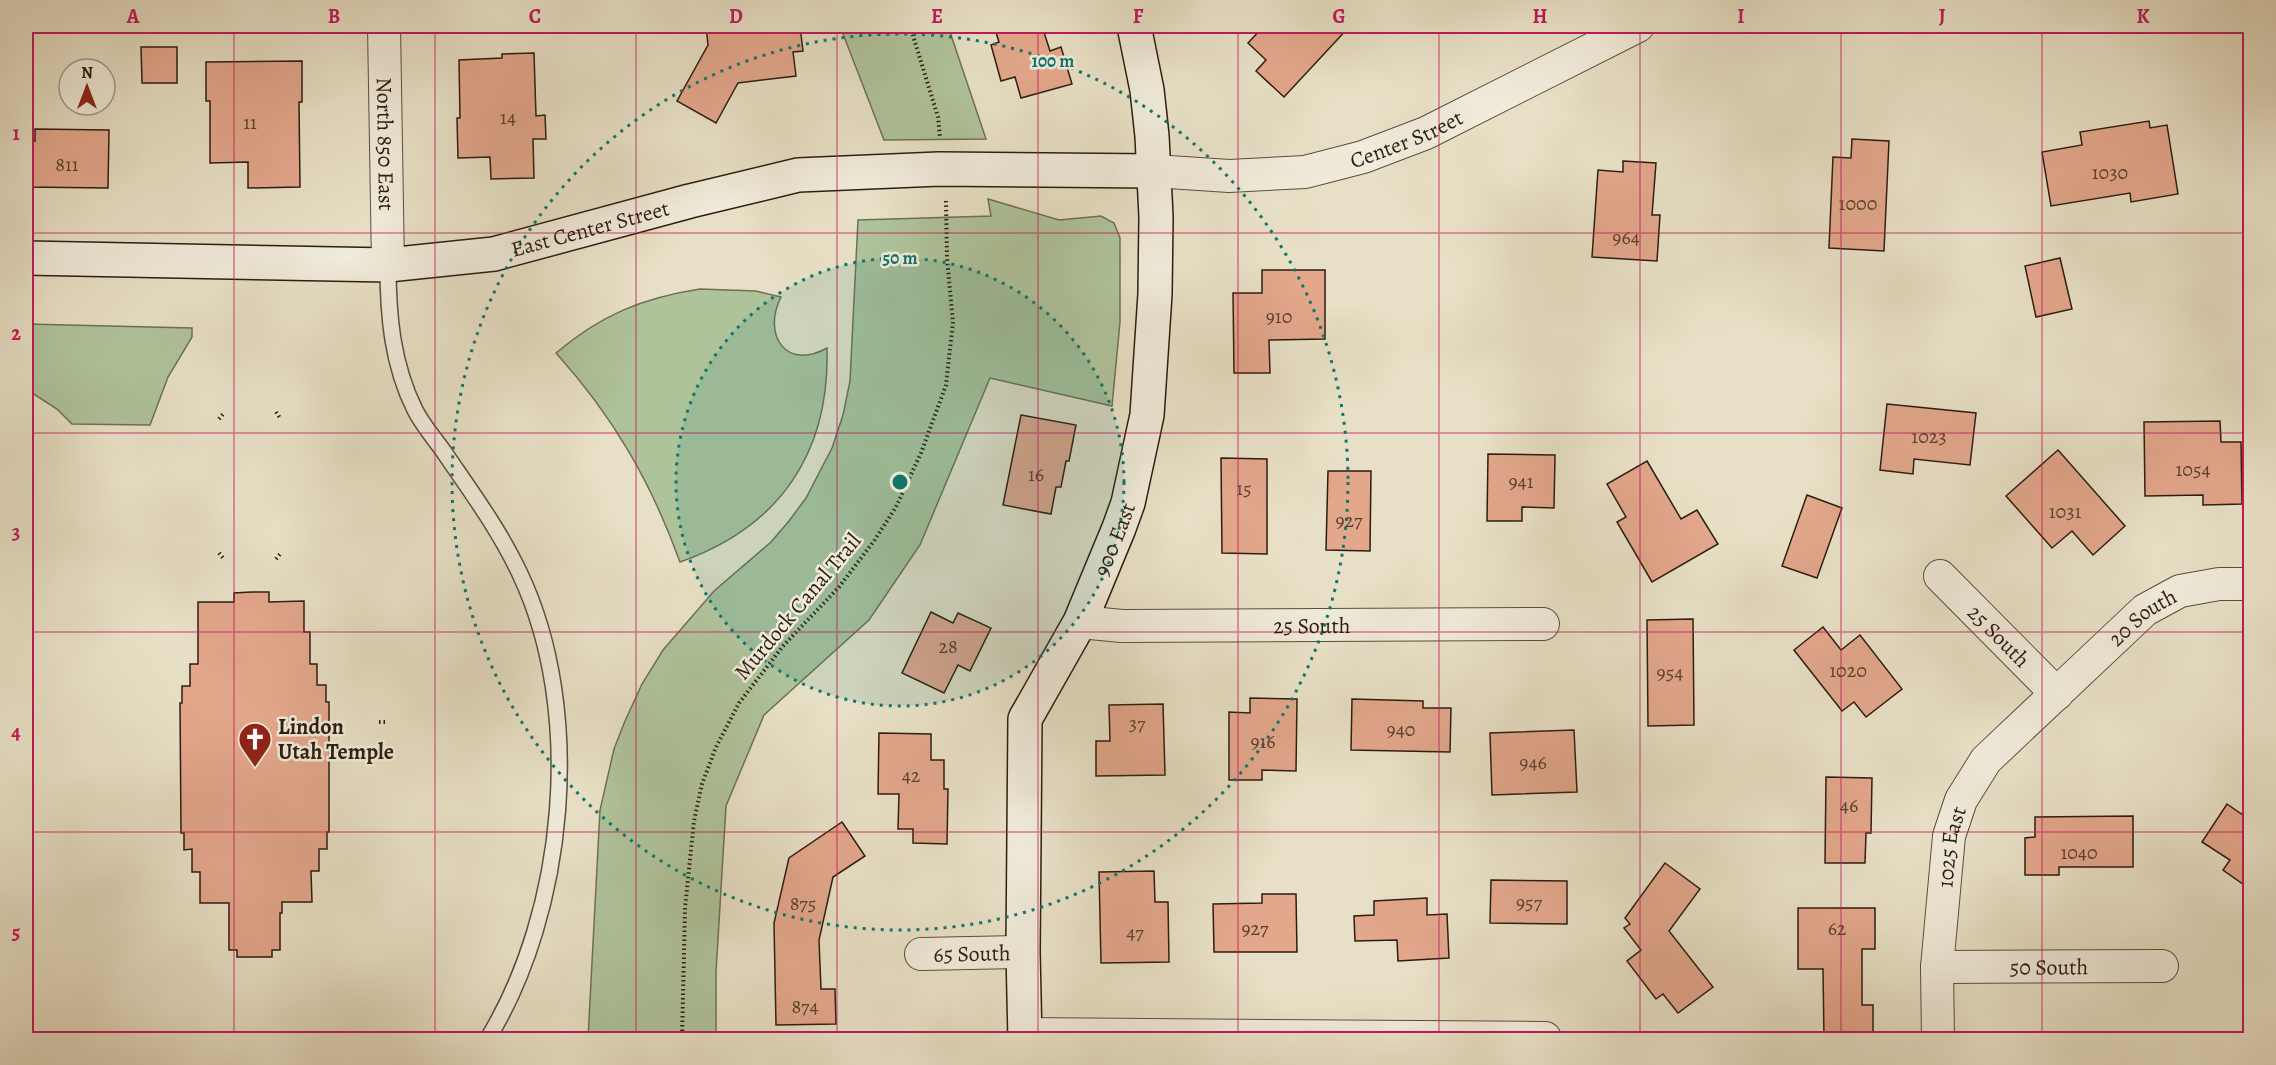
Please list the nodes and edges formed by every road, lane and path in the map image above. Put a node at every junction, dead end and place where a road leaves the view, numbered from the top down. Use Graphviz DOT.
graph roads {
  1 [pos="384,26"];
  2 [pos="910,26"];
  3 [pos="1134,26"];
  4 [pos="1638,26"];
  5 [pos="940,145"];
  6 [pos="1154,171"];
  7 [pos="946,200"];
  8 [pos="26,258"];
  9 [pos="388,265"];
  10 [pos="276,412"];
  11 [pos="224,413"];
  12 [pos="280,417"];
  13 [pos="219,419"];
  14 [pos="219,553"];
  15 [pos="281,553"];
  16 [pos="224,559"];
  17 [pos="276,559"];
  18 [pos="1940,576"];
  19 [pos="2250,584"];
  20 [pos="1080,622"];
  21 [pos="1543,624"];
  22 [pos="2057,694"];
  23 [pos="379,722"];
  24 [pos="386,722"];
  25 [pos="1023,951"];
  26 [pos="921,954"];
  27 [pos="2162,966"];
  28 [pos="1937,967"];
  29 [pos="1025,1037"];
  30 [pos="1545,1038"];
  31 [pos="487,1040"];
  32 [pos="682,1040"];
  33 [pos="1938,1040"];
  1 -- 9 [label="street, North 850 East"];
  2 -- 5 [label="path"];
  3 -- 6 [label="street, 900 East"];
  4 -- 6 [label="street, Center Street"];
  6 -- 9 [label="street, East Center Street"];
  6 -- 20 [label="street, 900 East"];
  7 -- 32 [label="path, Murdock Canal Trail"];
  8 -- 9 [label="street, East Center Street"];
  9 -- 31 [label="lane"];
  10 -- 12 [label="path"];
  11 -- 13 [label="path"];
  14 -- 16 [label="path"];
  15 -- 17 [label="path"];
  18 -- 22 [label="street, 25 South"];
  19 -- 22 [label="street, 20 South"];
  20 -- 21 [label="street, 25 South"];
  20 -- 25 [label="street, 900 East"];
  22 -- 28 [label="street, 1025 East"];
  23 -- 24 [label="path"];
  25 -- 26 [label="street, 65 South"];
  25 -- 29 [label="street, 900 East"];
  27 -- 28 [label="street, 50 South"];
  28 -- 33 [label="street, 1025 East"];
  29 -- 30 [label="street"];
}
